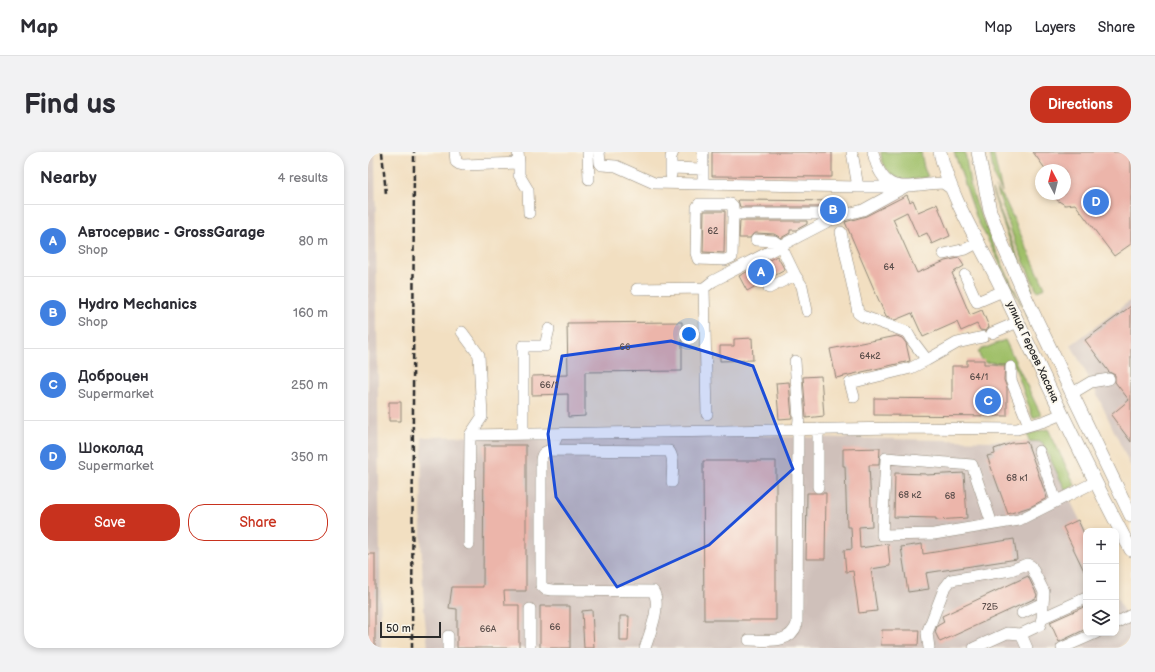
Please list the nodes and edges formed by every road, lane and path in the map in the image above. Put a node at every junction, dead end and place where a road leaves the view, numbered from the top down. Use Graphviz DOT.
graph roads {
  1 [pos="455,152"];
  2 [pos="588,152"];
  3 [pos="599,152"];
  4 [pos="673,152"];
  5 [pos="703,152"];
  6 [pos="852,152"];
  7 [pos="873,152"];
  8 [pos="940,152"];
  9 [pos="949,152"];
  10 [pos="969,152"];
  11 [pos="978,152"];
  12 [pos="519,157"];
  13 [pos="671,168"];
  14 [pos="703,169"];
  15 [pos="589,179"];
  16 [pos="671,184"];
  17 [pos="703,184"];
  18 [pos="858,187"];
  19 [pos="905,187"];
  20 [pos="953,190"];
  21 [pos="990,211"];
  22 [pos="529,213"];
  23 [pos="733,214"];
  24 [pos="836,217"];
  25 [pos="966,217"];
  26 [pos="841,232"];
  27 [pos="756,240"];
  28 [pos="978,242"];
  29 [pos="781,246"];
  30 [pos="944,254"];
  31 [pos="795,275"];
  32 [pos="965,275"];
  33 [pos="704,288"];
  34 [pos="769,288"];
  35 [pos="637,289"];
  36 [pos="1004,291"];
  37 [pos="807,312"];
  38 [pos="1018,322"];
  39 [pos="549,329"];
  40 [pos="462,332"];
  41 [pos="927,360"];
  42 [pos="795,361"];
  43 [pos="1011,367"];
  44 [pos="1109,379"];
  45 [pos="1072,394"];
  46 [pos="854,397"];
  47 [pos="707,414"];
  48 [pos="1062,414"];
  49 [pos="1029,426"];
  50 [pos="818,429"];
  51 [pos="798,430"];
  52 [pos="664,432"];
  53 [pos="523,434"];
  54 [pos="558,434"];
  55 [pos="470,435"];
  56 [pos="551,450"];
  57 [pos="664,451"];
  58 [pos="1039,451"];
  59 [pos="672,482"];
  60 [pos="1095,482"];
  61 [pos="818,487"];
  62 [pos="1056,501"];
  63 [pos="1131,516"];
  64 [pos="992,524"];
  65 [pos="469,544"];
  66 [pos="1131,550"];
  67 [pos="1083,599"];
  68 [pos="1043,604"];
  69 [pos="530,610"];
  70 [pos="1022,613"];
  71 [pos="1131,615"];
  72 [pos="1042,618"];
  73 [pos="1119,621"];
  74 [pos="1021,634"];
  75 [pos="448,636"];
  76 [pos="1089,636"];
  77 [pos="749,640"];
  78 [pos="448,648"];
  79 [pos="530,648"];
  80 [pos="645,648"];
  81 [pos="929,648"];
  82 [pos="974,648"];
  83 [pos="1027,648"];
  84 [pos="1062,648"];
  1 -- 12 [label="lane"];
  2 -- 15 [label="lane"];
  3 -- 16 [label="lane"];
  4 -- 13 [label="lane"];
  5 -- 14 [label="lane"];
  6 -- 18 [label="lane"];
  7 -- 19 [label="lane"];
  8 -- 20 [label="main road, улица Героев Хасана"];
  9 -- 25 [label="main road"];
  10 -- 21 [label="main road"];
  11 -- 21 [label="main road, улица Героев Хасана"];
  12 -- 22 [label="lane"];
  13 -- 14 [label="lane"];
  13 -- 16 [label="lane"];
  14 -- 17 [label="lane"];
  16 -- 17 [label="lane"];
  17 -- 18 [label="lane"];
  18 -- 19 [label="lane"];
  19 -- 20 [label="lane"];
  19 -- 24 [label="lane"];
  20 -- 25 [label="main road, улица Героев Хасана"];
  21 -- 45 [label="main road, улица Героев Хасана"];
  23 -- 23 [label="lane"];
  23 -- 24 [label="lane"];
  24 -- 29 [label="lane"];
  25 -- 28 [label="main road, улица Героев Хасана"];
  26 -- 41 [label="lane"];
  27 -- 29 [label="lane"];
  28 -- 30 [label="lane"];
  28 -- 36 [label="main road, улица Героев Хасана"];
  29 -- 31 [label="lane"];
  29 -- 33 [label="lane"];
  31 -- 34 [label="lane"];
  31 -- 37 [label="lane"];
  32 -- 36 [label="lane"];
  33 -- 35 [label="lane"];
  33 -- 47 [label="lane"];
  36 -- 38 [label="main road, улица Героев Хасана"];
  38 -- 41 [label="lane"];
  38 -- 48 [label="main road, улица Героев Хасана"];
  39 -- 53 [label="lane"];
  40 -- 55 [label="lane"];
  41 -- 46 [label="lane"];
  42 -- 51 [label="lane"];
  43 -- 49 [label="lane"];
  44 -- 45 [label="lane"];
  45 -- 63 [label="main road, улица Героев Хасана"];
  48 -- 49 [label="lane"];
  48 -- 60 [label="main road, улица Героев Хасана"];
  49 -- 50 [label="lane"];
  50 -- 51 [label="lane"];
  50 -- 61 [label="lane"];
  51 -- 52 [label="lane"];
  51 -- 77 [label="lane"];
  52 -- 54 [label="lane"];
  52 -- 57 [label="lane"];
  53 -- 54 [label="lane"];
  53 -- 55 [label="lane"];
  54 -- 56 [label="lane"];
  55 -- 65 [label="lane"];
  56 -- 57 [label="lane"];
  56 -- 80 [label="lane"];
  57 -- 59 [label="lane"];
  58 -- 62 [label="lane"];
  60 -- 62 [label="lane"];
  60 -- 66 [label="main road, улица Героев Хасана"];
  62 -- 64 [label="lane"];
  64 -- 64 [label="lane"];
  67 -- 72 [label="lane"];
  68 -- 70 [label="lane"];
  68 -- 72 [label="lane"];
  68 -- 81 [label="lane"];
  69 -- 79 [label="lane"];
  71 -- 73 [label="lane"];
  72 -- 74 [label="lane"];
  74 -- 82 [label="lane"];
  74 -- 83 [label="lane"];
  75 -- 78 [label="lane"];
  76 -- 84 [label="lane"];
}
